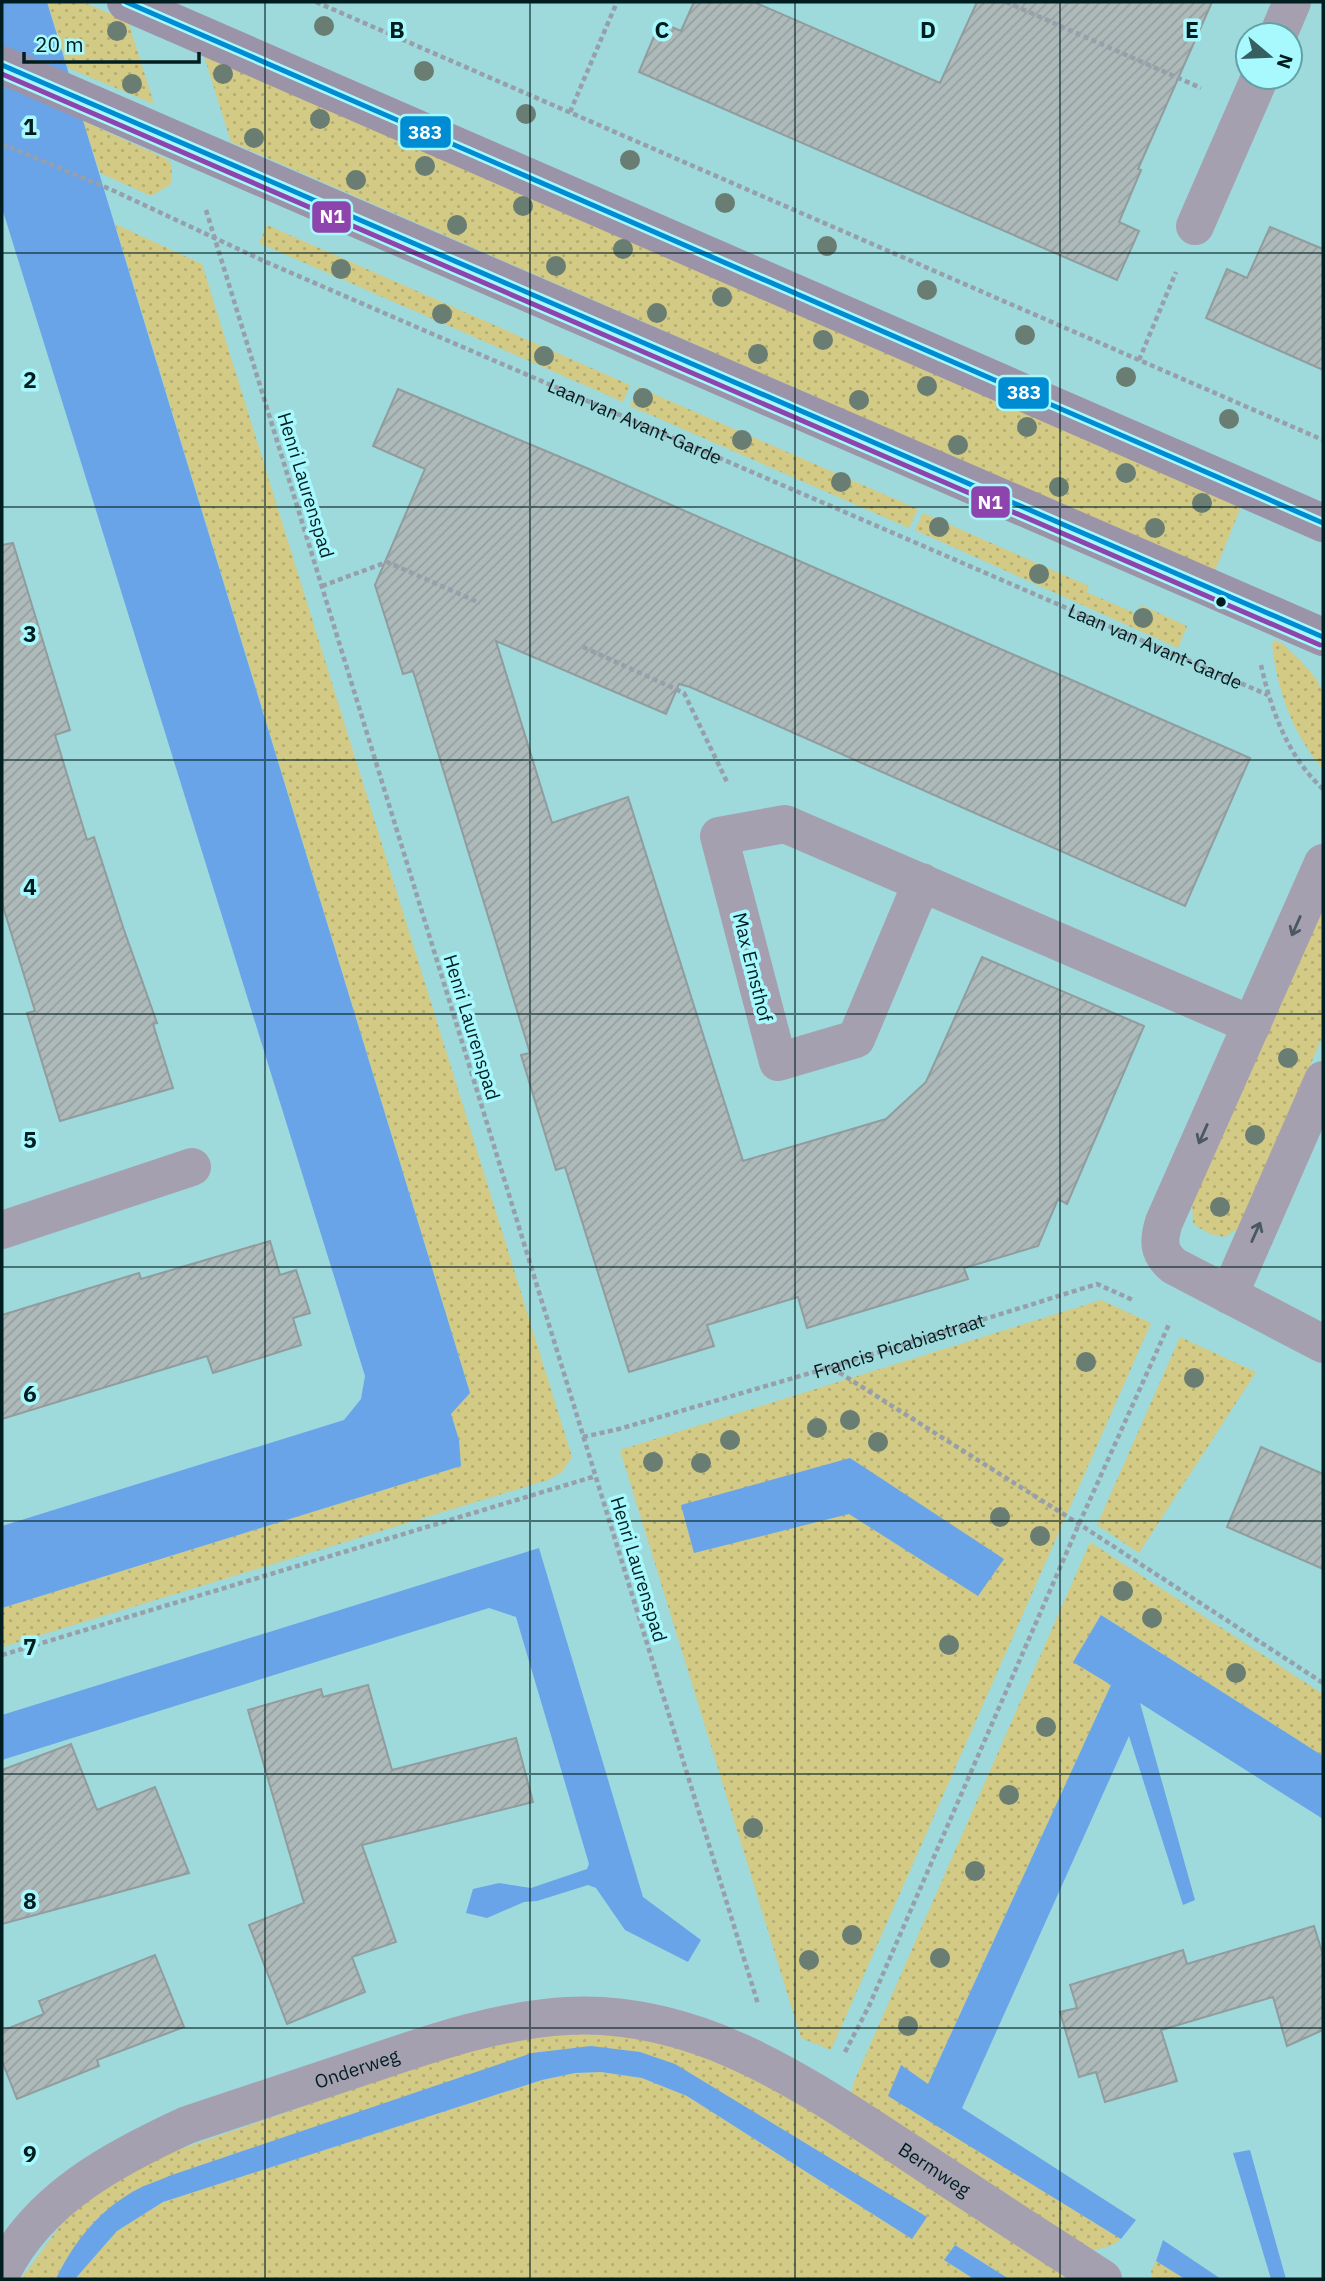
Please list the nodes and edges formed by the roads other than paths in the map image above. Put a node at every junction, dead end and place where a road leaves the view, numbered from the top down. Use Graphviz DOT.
graph roads {
  1 [pos="127,2"];
  2 [pos="1293,2"];
  3 [pos="1284,21"];
  4 [pos="2,65"];
  5 [pos="1253,92"];
  6 [pos="1195,226"];
  7 [pos="1323,523"];
  8 [pos="1323,637"];
  9 [pos="1323,863"];
  10 [pos="922,882"];
  11 [pos="1252,1025"];
  12 [pos="1323,1080"];
  13 [pos="192,1167"];
  14 [pos="2,1230"];
  15 [pos="1229,1295"];
  16 [pos="1323,1345"];
  17 [pos="762,2063"];
  18 [pos="2,2272"];
  19 [pos="1103,2279"];
  1 -- 7 [label="street"];
  2 -- 3 [label="street"];
  4 -- 8 [label="street"];
  5 -- 6 [label="street"];
  9 -- 11 [label="street, one-way"];
  10 -- 10 [label="street, Max Ernsthof"];
  10 -- 11 [label="street, Max Ernsthof"];
  11 -- 15 [label="street, one-way"];
  15 -- 12 [label="street, one-way"];
  13 -- 14 [label="street"];
  15 -- 16 [label="street"];
  17 -- 18 [label="street, Onderweg"];
  17 -- 19 [label="street, Bermweg"];
}
